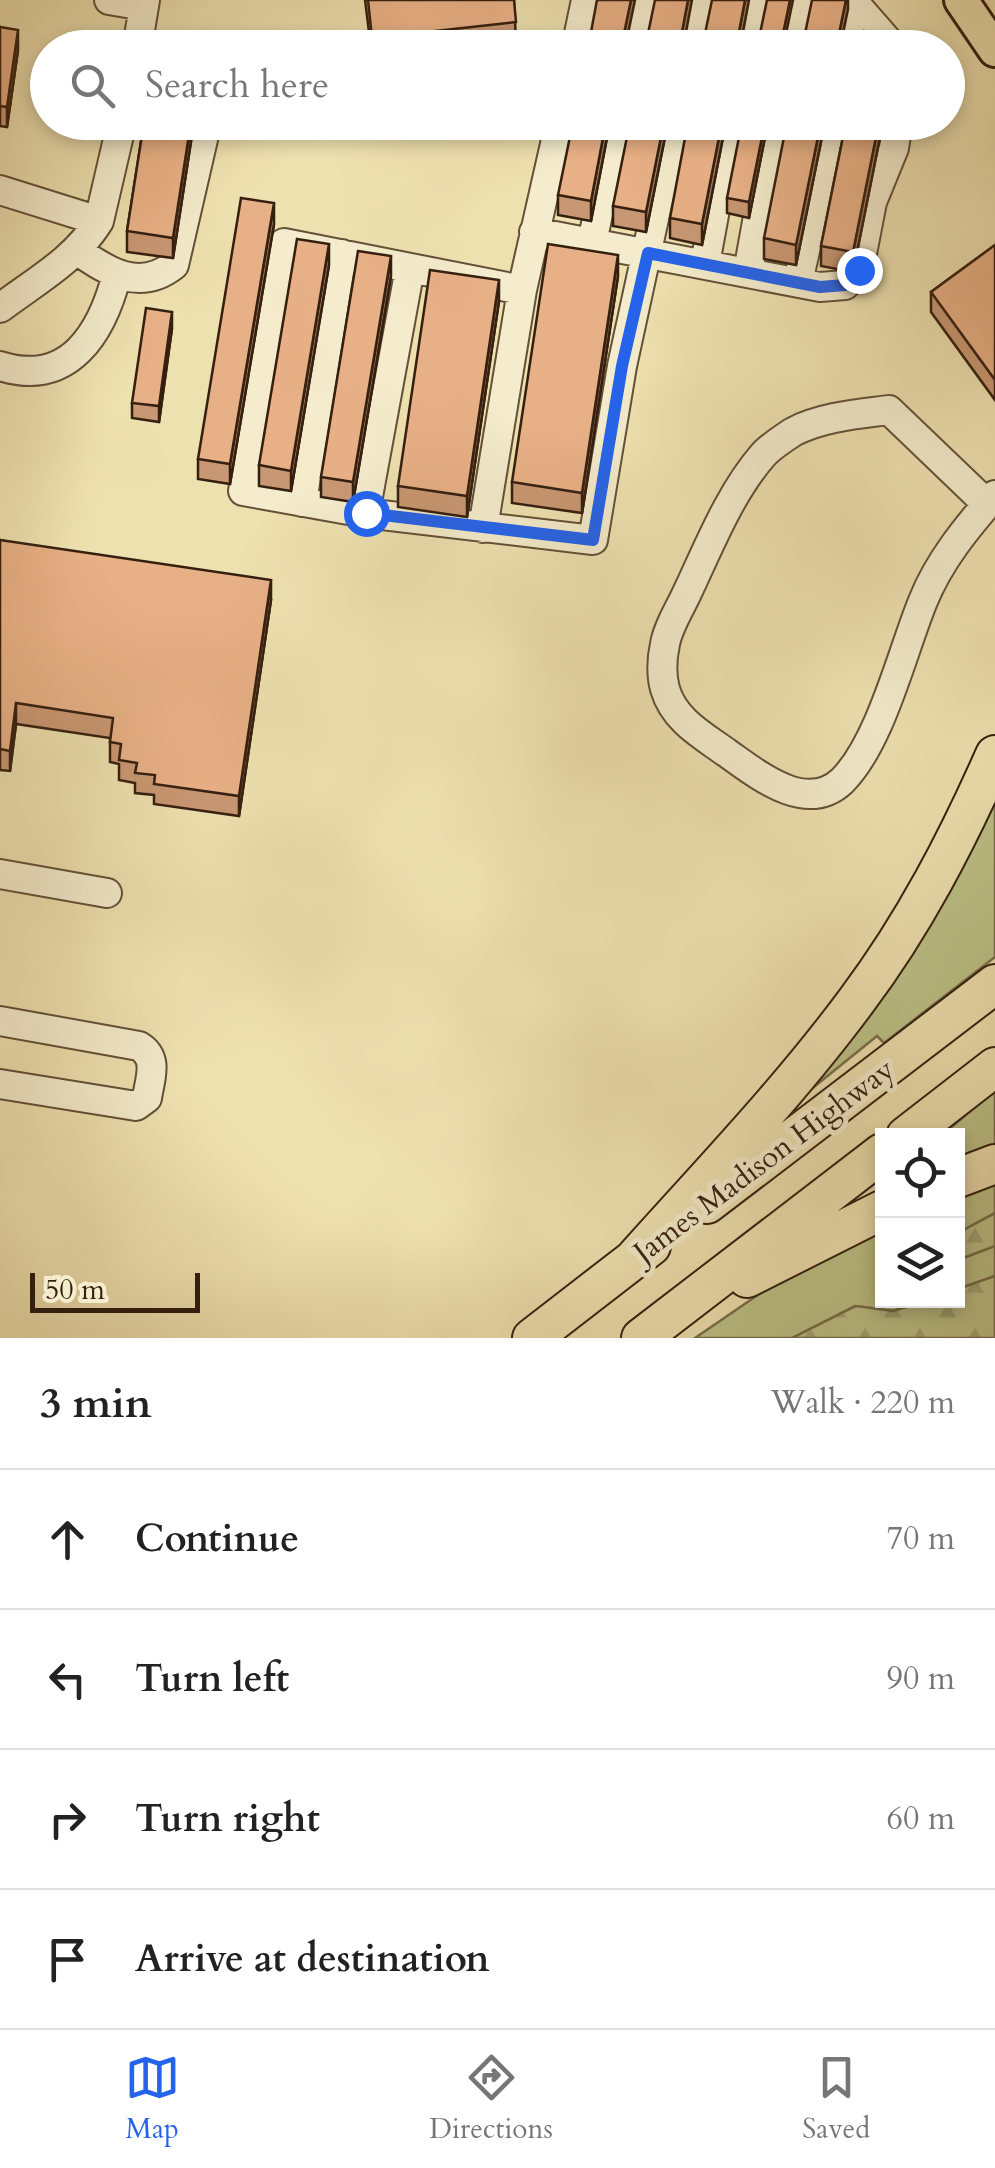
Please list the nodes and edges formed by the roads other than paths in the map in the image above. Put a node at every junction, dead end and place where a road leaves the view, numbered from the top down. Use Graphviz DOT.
graph roads {
  1 [pos="109,0"];
  2 [pos="586,0"];
  3 [pos="644,0"];
  4 [pos="700,0"];
  5 [pos="756,0"];
  6 [pos="801,0"];
  7 [pos="961,0"];
  8 [pos="144,3"];
  9 [pos="856,4"];
  10 [pos="139,30"];
  11 [pos="580,30"];
  12 [pos="637,30"];
  13 [pos="694,30"];
  14 [pos="750,30"];
  15 [pos="794,30"];
  16 [pos="853,30"];
  17 [pos="878,30"];
  18 [pos="995,50"];
  19 [pos="118,140"];
  20 [pos="203,140"];
  21 [pos="556,140"];
  22 [pos="613,140"];
  23 [pos="671,140"];
  24 [pos="728,140"];
  25 [pos="773,140"];
  26 [pos="830,140"];
  27 [pos="895,140"];
  28 [pos="0,190"];
  29 [pos="99,221"];
  30 [pos="534,232"];
  31 [pos="592,243"];
  32 [pos="77,250"];
  33 [pos="648,253"];
  34 [pos="342,254"];
  35 [pos="705,264"];
  36 [pos="410,268"];
  37 [pos="748,272"];
  38 [pos="117,274"];
  39 [pos="798,282"];
  40 [pos="522,290"];
  41 [pos="0,308"];
  42 [pos="0,366"];
  43 [pos="991,499"];
  44 [pos="302,502"];
  45 [pos="366,513"];
  46 [pos="483,528"];
  47 [pos="995,755"];
  48 [pos="0,874"];
  49 [pos="107,893"];
  50 [pos="995,984"];
  51 [pos="0,1021"];
  52 [pos="995,1068"];
  53 [pos="0,1084"];
  54 [pos="916,1128"];
  55 [pos="875,1158"];
  56 [pos="995,1164"];
  57 [pos="965,1175"];
  58 [pos="875,1213"];
  59 [pos="633,1260"];
  60 [pos="677,1310"];
  61 [pos="532,1338"];
  62 [pos="641,1338"];
  1 -- 8 [label="lane"];
  2 -- 11 [label="lane"];
  3 -- 12 [label="lane"];
  4 -- 13 [label="lane"];
  5 -- 14 [label="lane"];
  6 -- 15 [label="lane"];
  7 -- 18 [label="main road"];
  8 -- 10 [label="lane"];
  9 -- 16 [label="lane"];
  9 -- 17 [label="lane"];
  19 -- 29 [label="lane"];
  20 -- 38 [label="lane"];
  21 -- 30 [label="lane"];
  22 -- 31 [label="lane"];
  23 -- 33 [label="lane"];
  24 -- 35 [label="lane"];
  25 -- 37 [label="lane"];
  26 -- 39 [label="lane"];
  27 -- 39 [label="lane"];
  28 -- 29 [label="lane"];
  29 -- 32 [label="lane"];
  30 -- 31 [label="lane"];
  30 -- 40 [label="lane"];
  31 -- 33 [label="lane"];
  32 -- 38 [label="lane"];
  32 -- 41 [label="lane"];
  33 -- 35 [label="lane"];
  33 -- 46 [label="lane"];
  34 -- 36 [label="lane"];
  34 -- 44 [label="lane"];
  34 -- 44 [label="lane"];
  35 -- 37 [label="lane"];
  36 -- 40 [label="lane"];
  36 -- 45 [label="lane"];
  37 -- 39 [label="lane"];
  38 -- 42 [label="lane"];
  40 -- 46 [label="lane"];
  43 -- 43 [label="lane"];
  44 -- 45 [label="lane"];
  45 -- 46 [label="lane"];
  47 -- 59 [label="highway"];
  48 -- 49 [label="lane"];
  50 -- 59 [label="highway, James Madison Highway"];
  51 -- 53 [label="lane"];
  52 -- 54 [label="highway"];
  55 -- 60 [label="highway"];
  56 -- 57 [label="highway"];
  58 -- 60 [label="highway"];
  59 -- 61 [label="highway, James Madison Highway"];
  60 -- 62 [label="highway"];
}
